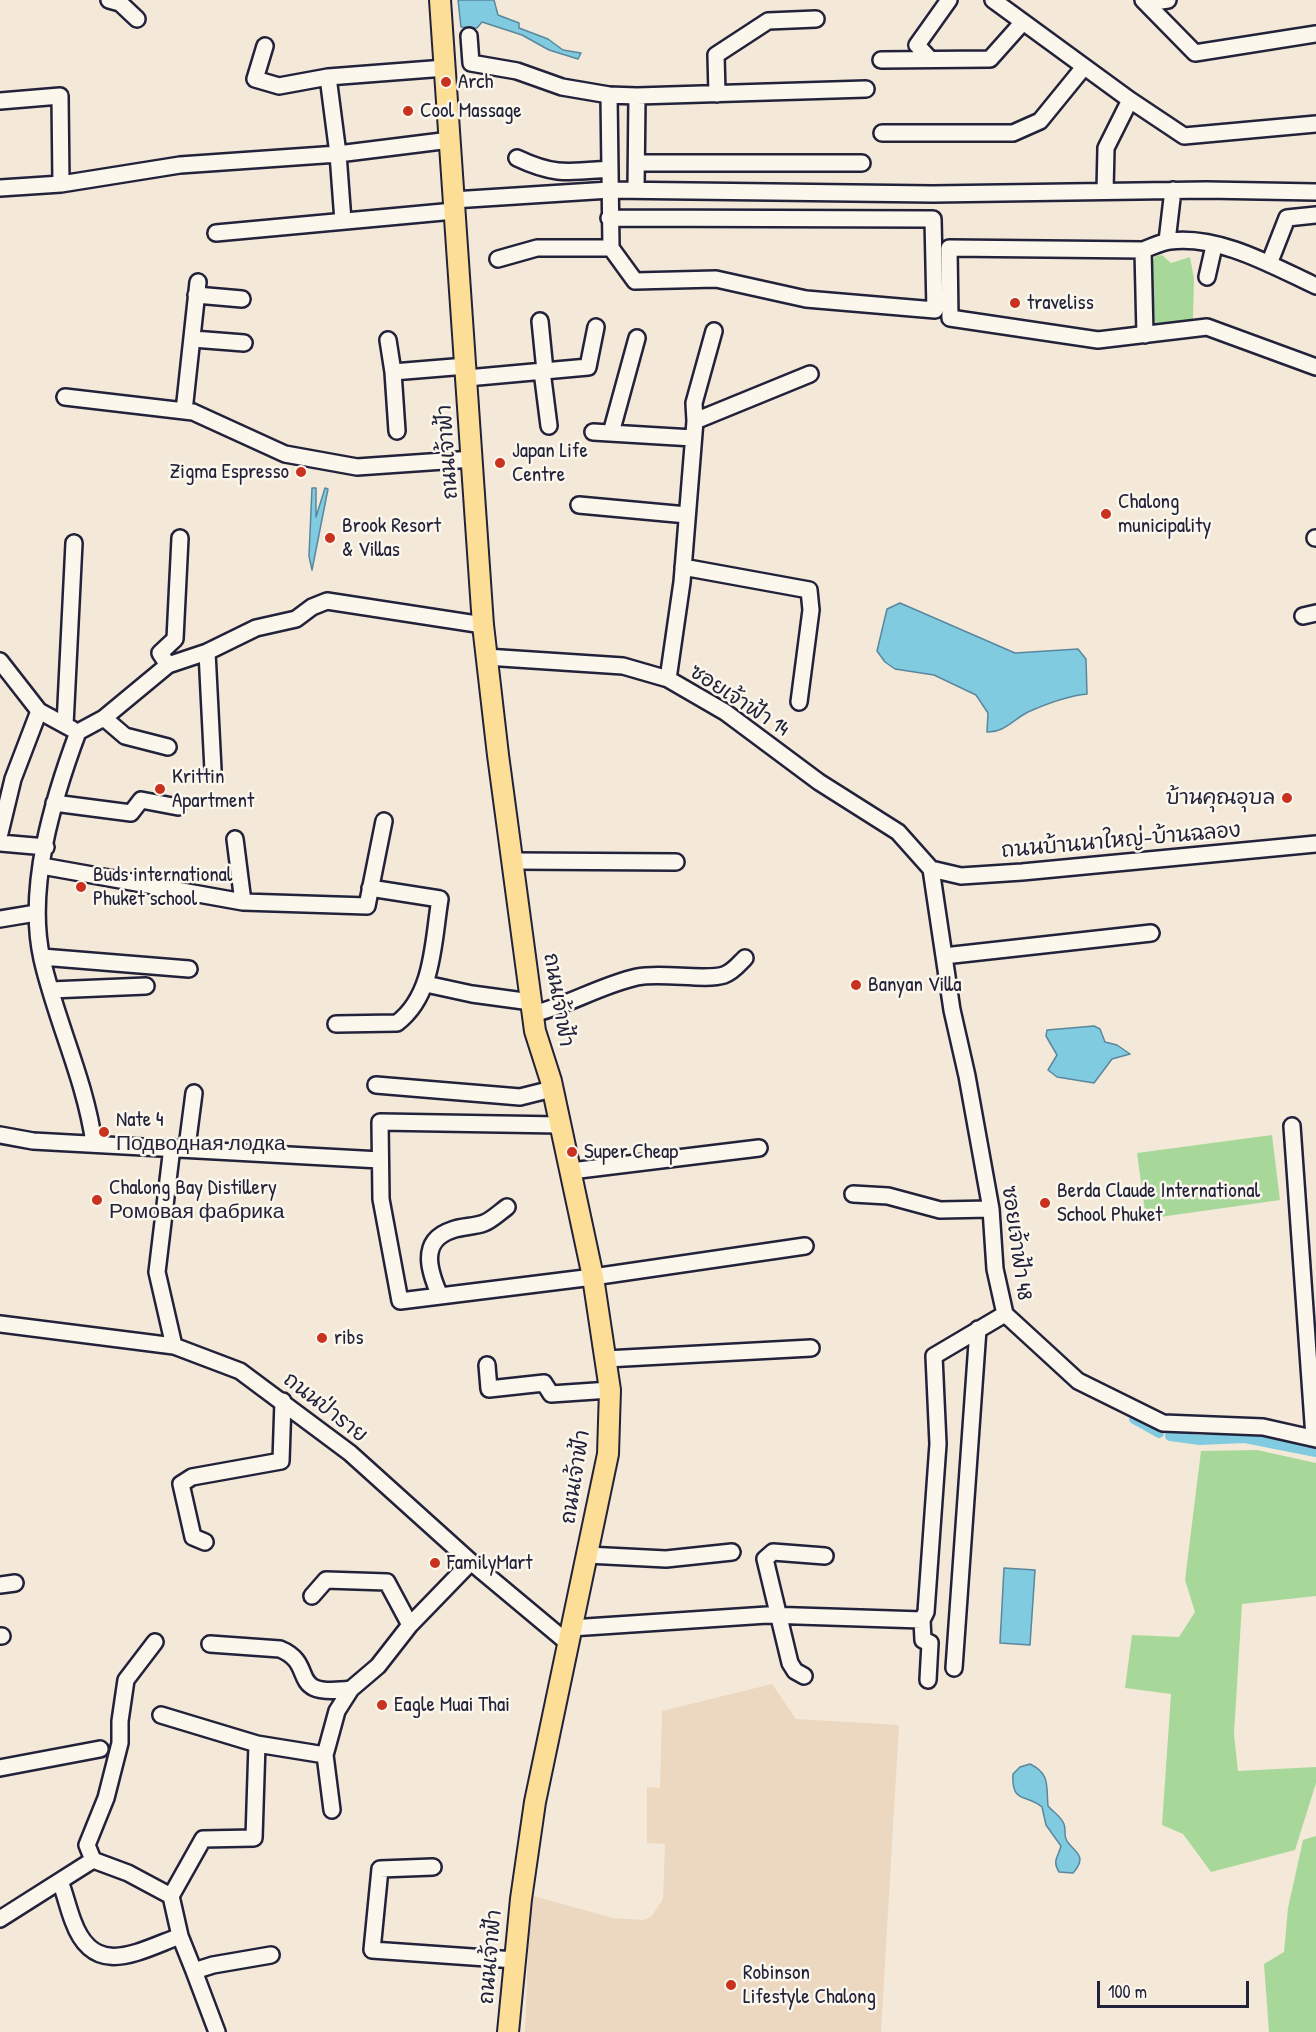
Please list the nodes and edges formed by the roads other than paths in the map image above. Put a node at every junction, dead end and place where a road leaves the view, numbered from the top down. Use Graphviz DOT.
graph roads {
  1 [pos="109,0"];
  2 [pos="440,0"];
  3 [pos="949,0"];
  4 [pos="993,0"];
  5 [pos="1168,0"];
  6 [pos="1145,2"];
  7 [pos="137,18"];
  8 [pos="816,19"];
  9 [pos="1023,22"];
  10 [pos="1316,34"];
  11 [pos="469,36"];
  12 [pos="265,46"];
  13 [pos="930,59"];
  14 [pos="881,60"];
  15 [pos="1084,67"];
  16 [pos="445,68"];
  17 [pos="328,77"];
  18 [pos="866,89"];
  19 [pos="717,94"];
  20 [pos="609,95"];
  21 [pos="637,96"];
  22 [pos="0,100"];
  23 [pos="1130,100"];
  24 [pos="1316,124"];
  25 [pos="882,133"];
  26 [pos="450,140"];
  27 [pos="338,154"];
  28 [pos="517,158"];
  29 [pos="637,163"];
  30 [pos="862,164"];
  31 [pos="610,169"];
  32 [pos="61,184"];
  33 [pos="0,188"];
  34 [pos="610,189"];
  35 [pos="636,190"];
  36 [pos="1173,190"];
  37 [pos="1105,191"];
  38 [pos="1316,192"];
  39 [pos="454,206"];
  40 [pos="1316,215"];
  41 [pos="609,218"];
  42 [pos="342,221"];
  43 [pos="216,233"];
  44 [pos="1167,241"];
  45 [pos="1214,246"];
  46 [pos="611,248"];
  47 [pos="1143,250"];
  48 [pos="498,259"];
  49 [pos="1269,264"];
  50 [pos="1207,277"];
  51 [pos="1316,286"];
  52 [pos="242,299"];
  53 [pos="540,321"];
  54 [pos="596,327"];
  55 [pos="714,331"];
  56 [pos="1145,334"];
  57 [pos="637,338"];
  58 [pos="193,339"];
  59 [pos="388,339"];
  60 [pos="244,344"];
  61 [pos="1316,367"];
  62 [pos="544,371"];
  63 [pos="393,372"];
  64 [pos="466,372"];
  65 [pos="810,374"];
  66 [pos="65,397"];
  67 [pos="183,411"];
  68 [pos="695,421"];
  69 [pos="549,426"];
  70 [pos="397,431"];
  71 [pos="593,432"];
  72 [pos="611,433"];
  73 [pos="693,438"];
  74 [pos="473,459"];
  75 [pos="579,505"];
  76 [pos="687,515"];
  77 [pos="180,538"];
  78 [pos="74,543"];
  79 [pos="683,567"];
  80 [pos="483,625"];
  81 [pos="207,652"];
  82 [pos="486,657"];
  83 [pos="0,661"];
  84 [pos="168,665"];
  85 [pos="668,679"];
  86 [pos="799,702"];
  87 [pos="39,711"];
  88 [pos="104,717"];
  89 [pos="71,728"];
  90 [pos="168,747"];
  91 [pos="213,770"];
  92 [pos="54,803"];
  93 [pos="178,807"];
  94 [pos="384,821"];
  95 [pos="0,833"];
  96 [pos="235,839"];
  97 [pos="0,843"];
  98 [pos="1316,844"];
  99 [pos="46,846"];
  100 [pos="513,861"];
  101 [pos="676,862"];
  102 [pos="42,867"];
  103 [pos="931,869"];
  104 [pos="370,888"];
  105 [pos="243,902"];
  106 [pos="36,913"];
  107 [pos="0,919"];
  108 [pos="1151,933"];
  109 [pos="944,956"];
  110 [pos="42,957"];
  111 [pos="745,957"];
  112 [pos="189,969"];
  113 [pos="426,984"];
  114 [pos="146,986"];
  115 [pos="51,990"];
  116 [pos="532,1008"];
  117 [pos="336,1024"];
  118 [pos="376,1085"];
  119 [pos="552,1089"];
  120 [pos="194,1093"];
  121 [pos="560,1125"];
  122 [pos="1292,1126"];
  123 [pos="0,1136"];
  124 [pos="94,1143"];
  125 [pos="180,1147"];
  126 [pos="759,1148"];
  127 [pos="380,1160"];
  128 [pos="571,1171"];
  129 [pos="853,1194"];
  130 [pos="507,1208"];
  131 [pos="991,1209"];
  132 [pos="804,1245"];
  133 [pos="593,1276"];
  134 [pos="440,1296"];
  135 [pos="1005,1314"];
  136 [pos="0,1324"];
  137 [pos="978,1329"];
  138 [pos="174,1347"];
  139 [pos="811,1348"];
  140 [pos="606,1359"];
  141 [pos="487,1365"];
  142 [pos="610,1390"];
  143 [pos="284,1401"];
  144 [pos="1315,1438"];
  145 [pos="205,1542"];
  146 [pos="732,1552"];
  147 [pos="587,1555"];
  148 [pos="825,1556"];
  149 [pos="471,1562"];
  150 [pos="312,1596"];
  151 [pos="778,1615"];
  152 [pos="922,1620"];
  153 [pos="410,1625"];
  154 [pos="569,1636"];
  155 [pos="155,1642"];
  156 [pos="210,1644"];
  157 [pos="954,1668"];
  158 [pos="804,1676"];
  159 [pos="928,1680"];
  160 [pos="351,1689"];
  161 [pos="161,1715"];
  162 [pos="256,1744"];
  163 [pos="100,1749"];
  164 [pos="325,1755"];
  165 [pos="0,1768"];
  166 [pos="332,1810"];
  167 [pos="93,1860"];
  168 [pos="433,1867"];
  169 [pos="60,1881"];
  170 [pos="171,1896"];
  171 [pos="0,1919"];
  172 [pos="180,1936"];
  173 [pos="271,1955"];
  174 [pos="515,1960"];
  175 [pos="194,1971"];
  176 [pos="217,2032"];
  177 [pos="508,2032"];
  1 -- 7 [label="street"];
  2 -- 16 [label="main road, ถนนเจ้าฟ้า"];
  3 -- 13 [label="street"];
  4 -- 9 [label="street"];
  5 -- 6 [label="street"];
  6 -- 10 [label="street"];
  8 -- 19 [label="street"];
  9 -- 13 [label="street"];
  9 -- 15 [label="street"];
  11 -- 20 [label="street"];
  12 -- 17 [label="street"];
  13 -- 14 [label="street"];
  15 -- 23 [label="street"];
  15 -- 25 [label="street"];
  16 -- 17 [label="street"];
  16 -- 26 [label="main road, ถนนเจ้าฟ้า"];
  17 -- 27 [label="street"];
  18 -- 19 [label="street"];
  19 -- 21 [label="street"];
  20 -- 21 [label="street"];
  20 -- 31 [label="street"];
  21 -- 29 [label="street"];
  22 -- 32 [label="street"];
  23 -- 24 [label="street"];
  23 -- 37 [label="street"];
  26 -- 27 [label="street"];
  26 -- 39 [label="main road, ถนนเจ้าฟ้า"];
  27 -- 32 [label="street"];
  27 -- 42 [label="street"];
  28 -- 31 [label="street"];
  29 -- 30 [label="street"];
  29 -- 35 [label="street"];
  31 -- 34 [label="street"];
  32 -- 33 [label="street"];
  34 -- 35 [label="street"];
  34 -- 39 [label="street"];
  34 -- 41 [label="street"];
  35 -- 37 [label="street"];
  36 -- 37 [label="street"];
  36 -- 38 [label="street"];
  36 -- 44 [label="street"];
  39 -- 42 [label="street"];
  39 -- 64 [label="main road, ถนนเจ้าฟ้า"];
  40 -- 49 [label="street"];
  41 -- 46 [label="street"];
  41 -- 46 [label="street"];
  42 -- 43 [label="street"];
  44 -- 45 [label="street"];
  44 -- 47 [label="street"];
  45 -- 49 [label="street"];
  45 -- 50 [label="street"];
  46 -- 48 [label="street"];
  47 -- 56 [label="street"];
  47 -- 56 [label="street"];
  49 -- 51 [label="street"];
  52 -- 58 [label="street"];
  53 -- 62 [label="street"];
  54 -- 62 [label="street"];
  55 -- 68 [label="street"];
  56 -- 61 [label="street"];
  57 -- 72 [label="street"];
  58 -- 60 [label="street"];
  58 -- 67 [label="street"];
  59 -- 63 [label="street"];
  62 -- 64 [label="street"];
  62 -- 69 [label="street"];
  63 -- 64 [label="street"];
  63 -- 70 [label="street"];
  64 -- 74 [label="main road, ถนนเจ้าฟ้า"];
  65 -- 68 [label="street"];
  66 -- 67 [label="street"];
  67 -- 74 [label="street"];
  68 -- 73 [label="street"];
  71 -- 72 [label="street"];
  72 -- 73 [label="street"];
  73 -- 76 [label="street"];
  74 -- 80 [label="main road, ถนนเจ้าฟ้า"];
  75 -- 76 [label="street"];
  76 -- 79 [label="street"];
  77 -- 84 [label="street"];
  78 -- 89 [label="street"];
  79 -- 85 [label="street"];
  79 -- 86 [label="street"];
  80 -- 81 [label="street"];
  80 -- 82 [label="main road, ถนนเจ้าฟ้า"];
  81 -- 84 [label="street"];
  81 -- 91 [label="street"];
  82 -- 85 [label="street, ซอยเจ้าฟ้า 14"];
  82 -- 100 [label="main road, ถนนเจ้าฟ้า"];
  83 -- 87 [label="street"];
  84 -- 88 [label="street"];
  85 -- 103 [label="street, ซอยเจ้าฟ้า 14"];
  87 -- 89 [label="street"];
  87 -- 95 [label="street"];
  88 -- 89 [label="street"];
  88 -- 90 [label="street"];
  89 -- 92 [label="street"];
  92 -- 93 [label="street"];
  92 -- 99 [label="street"];
  94 -- 104 [label="street"];
  96 -- 105 [label="street"];
  97 -- 99 [label="street"];
  98 -- 103 [label="street, ถนนบ้านนาใหญ่-บ้านฉลอง"];
  99 -- 102 [label="street"];
  100 -- 101 [label="street"];
  100 -- 116 [label="main road, ถนนเจ้าฟ้า"];
  102 -- 105 [label="street"];
  102 -- 106 [label="street"];
  103 -- 109 [label="street, ซอยเจ้าฟ้า 48"];
  104 -- 105 [label="street"];
  104 -- 113 [label="street"];
  106 -- 107 [label="street"];
  106 -- 110 [label="street"];
  108 -- 109 [label="street"];
  109 -- 131 [label="street, ซอยเจ้าฟ้า 48"];
  110 -- 112 [label="street"];
  110 -- 115 [label="street"];
  111 -- 116 [label="street"];
  113 -- 116 [label="street"];
  113 -- 117 [label="street"];
  114 -- 115 [label="street"];
  115 -- 124 [label="street"];
  116 -- 119 [label="main road, ถนนเจ้าฟ้า"];
  118 -- 119 [label="street"];
  119 -- 121 [label="main road, ถนนเจ้าฟ้า"];
  120 -- 125 [label="street"];
  121 -- 127 [label="street"];
  121 -- 128 [label="main road, ถนนเจ้าฟ้า"];
  122 -- 144 [label="street"];
  123 -- 124 [label="street"];
  124 -- 125 [label="street"];
  125 -- 127 [label="street"];
  125 -- 138 [label="street"];
  126 -- 128 [label="street"];
  127 -- 134 [label="street"];
  128 -- 133 [label="main road, ถนนเจ้าฟ้า"];
  129 -- 131 [label="street"];
  130 -- 134 [label="street"];
  131 -- 135 [label="street, ซอยเจ้าฟ้า 48"];
  132 -- 133 [label="street"];
  133 -- 134 [label="street"];
  133 -- 140 [label="main road, ถนนเจ้าฟ้า"];
  135 -- 137 [label="street"];
  135 -- 144 [label="street, ซอยเจ้าฟ้า 48"];
  136 -- 138 [label="street, ถนนป่าราย"];
  137 -- 152 [label="street"];
  137 -- 157 [label="street"];
  138 -- 143 [label="street, ถนนป่าราย"];
  139 -- 140 [label="street"];
  140 -- 142 [label="main road, ถนนเจ้าฟ้า"];
  141 -- 142 [label="street"];
  142 -- 147 [label="main road, ถนนเจ้าฟ้า"];
  143 -- 145 [label="street"];
  143 -- 149 [label="street, ถนนป่าราย"];
  146 -- 147 [label="street"];
  147 -- 154 [label="main road, ถนนเจ้าฟ้า"];
  148 -- 151 [label="street"];
  149 -- 153 [label="street"];
  149 -- 154 [label="street, ถนนป่าราย"];
  150 -- 153 [label="street"];
  151 -- 152 [label="street"];
  151 -- 154 [label="street"];
  151 -- 158 [label="street"];
  152 -- 159 [label="street"];
  153 -- 160 [label="street"];
  154 -- 174 [label="main road, ถนนเจ้าฟ้า"];
  155 -- 167 [label="street"];
  156 -- 160 [label="street"];
  160 -- 164 [label="street"];
  161 -- 162 [label="street"];
  162 -- 164 [label="street"];
  162 -- 170 [label="street"];
  163 -- 165 [label="street"];
  164 -- 166 [label="street"];
  167 -- 169 [label="street"];
  167 -- 170 [label="street"];
  168 -- 174 [label="street"];
  169 -- 171 [label="street"];
  169 -- 172 [label="street"];
  170 -- 172 [label="street"];
  172 -- 175 [label="street"];
  173 -- 175 [label="street"];
  174 -- 177 [label="main road, ถนนเจ้าฟ้า"];
  175 -- 176 [label="street"];
}
